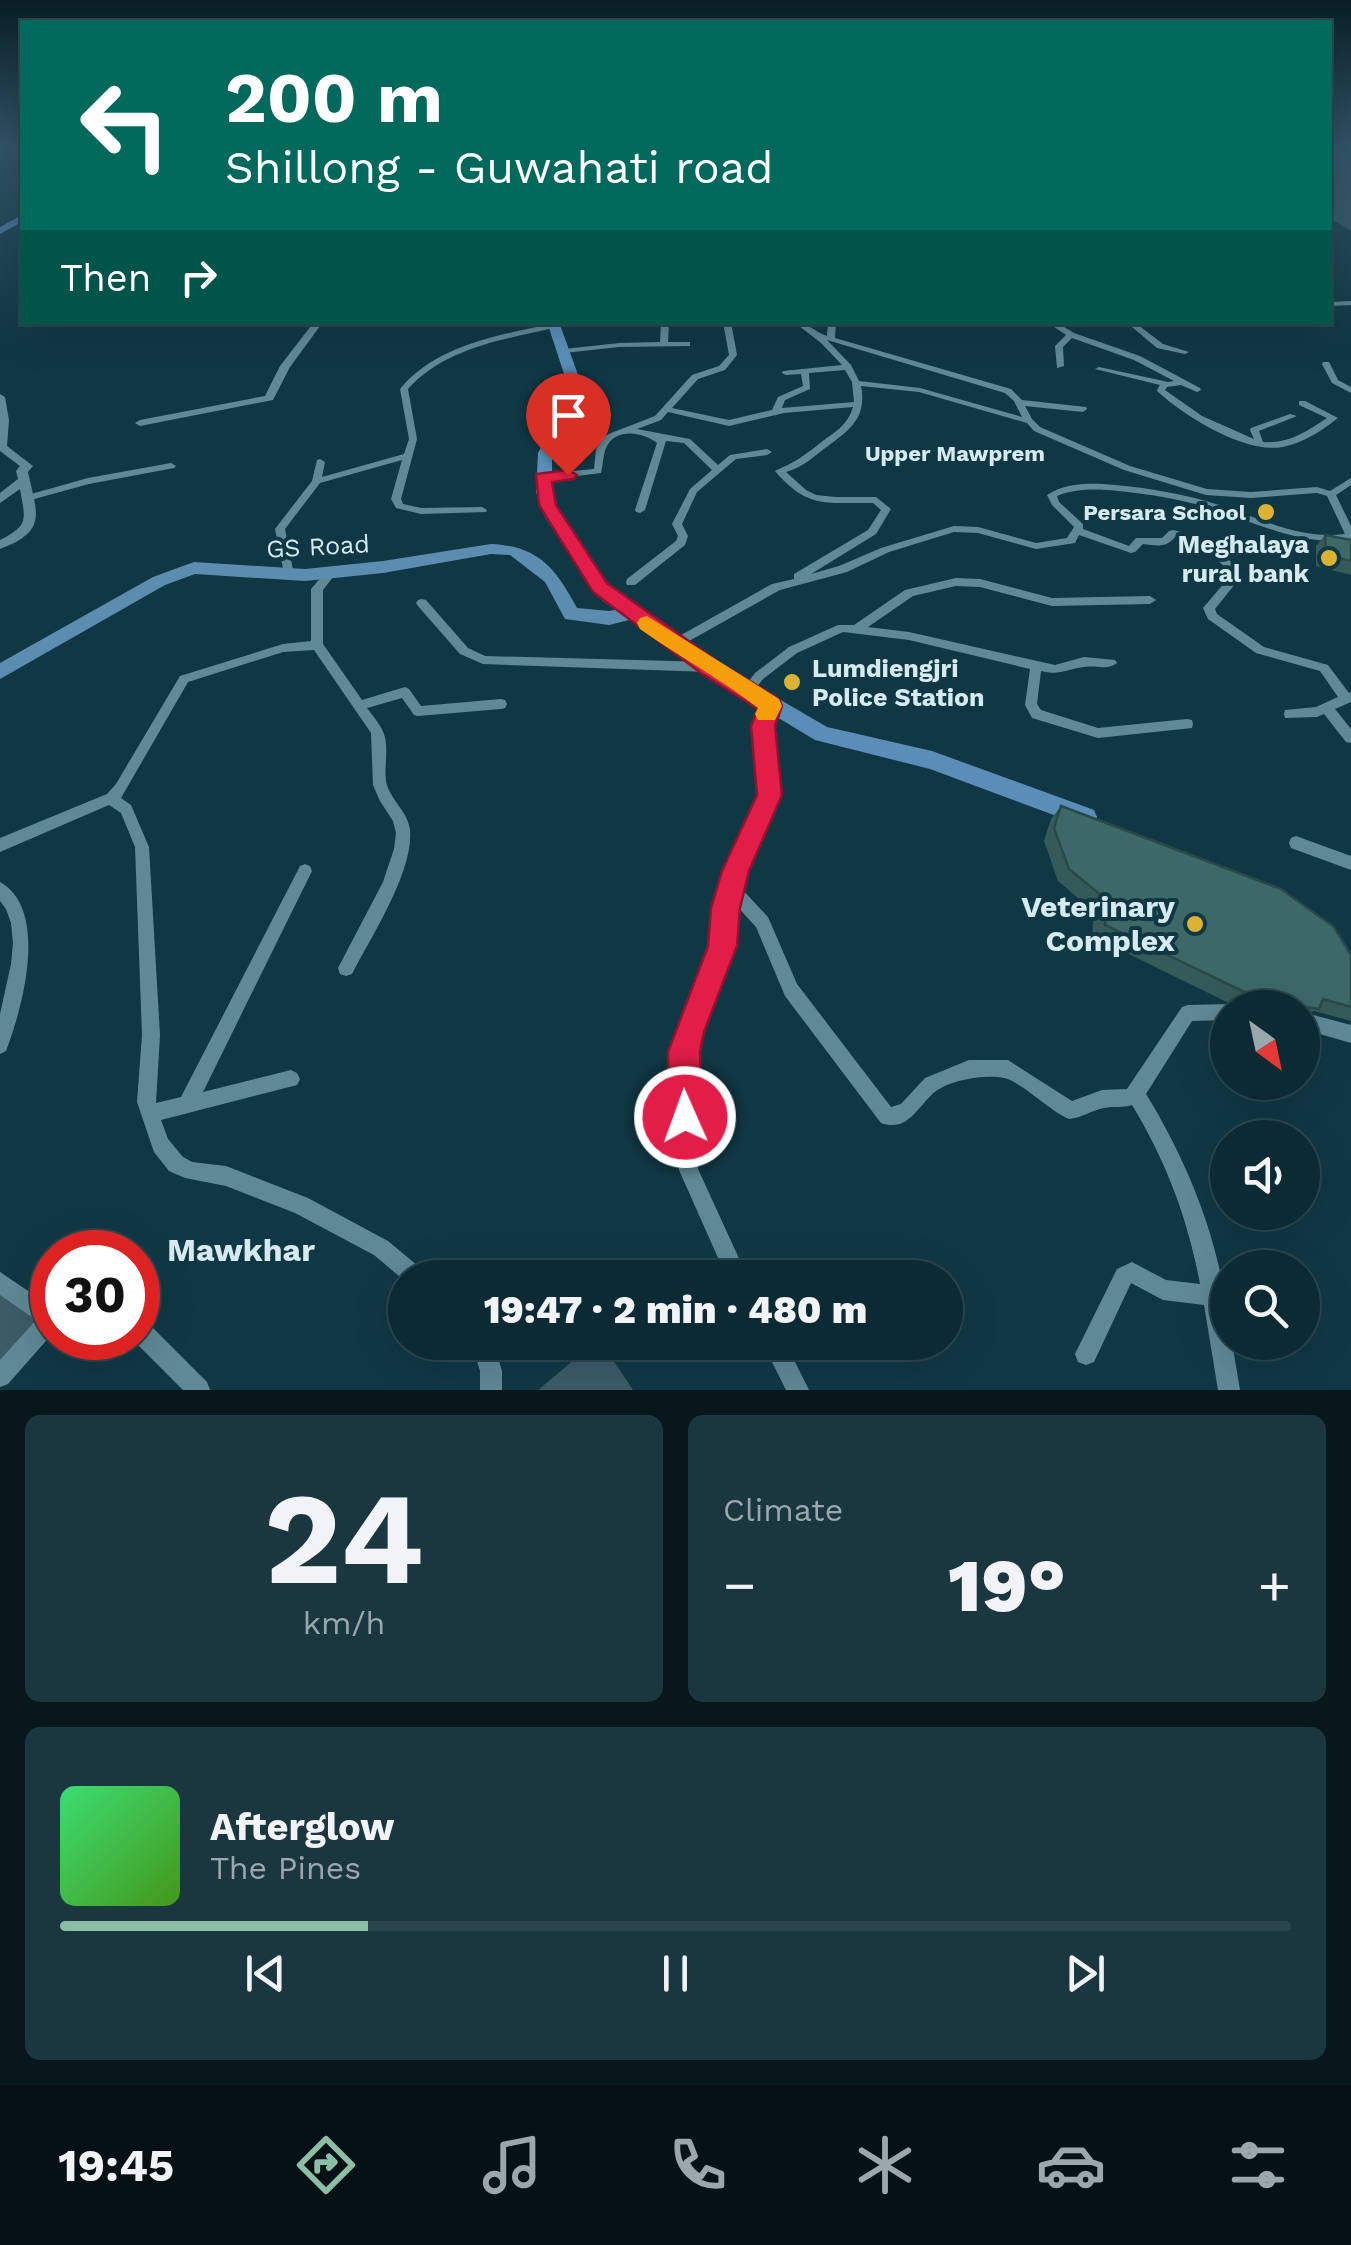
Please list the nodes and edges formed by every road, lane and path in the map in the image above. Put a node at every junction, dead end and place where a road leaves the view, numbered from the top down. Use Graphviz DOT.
graph roads {
  1 [pos="316,325"];
  2 [pos="550,325"];
  3 [pos="554,325"];
  4 [pos="665,325"];
  5 [pos="727,325"];
  6 [pos="802,325"];
  7 [pos="831,325"];
  8 [pos="1055,325"];
  9 [pos="1133,325"];
  10 [pos="1071,334"];
  11 [pos="826,338"];
  12 [pos="664,344"];
  13 [pos="687,344"];
  14 [pos="564,351"];
  15 [pos="1185,352"];
  16 [pos="1326,364"];
  17 [pos="1060,366"];
  18 [pos="848,367"];
  19 [pos="1099,369"];
  20 [pos="805,372"];
  21 [pos="786,373"];
  22 [pos="1331,377"];
  23 [pos="1351,380"];
  24 [pos="856,382"];
  25 [pos="1181,382"];
  26 [pos="1167,384"];
  27 [pos="1197,390"];
  28 [pos="1351,391"];
  29 [pos="0,396"];
  30 [pos="1302,403"];
  31 [pos="856,404"];
  32 [pos="1022,404"];
  33 [pos="1082,409"];
  34 [pos="669,410"];
  35 [pos="776,412"];
  36 [pos="1292,416"];
  37 [pos="1028,421"];
  38 [pos="140,423"];
  39 [pos="626,430"];
  40 [pos="659,437"];
  41 [pos="1260,444"];
  42 [pos="767,452"];
  43 [pos="410,455"];
  44 [pos="320,462"];
  45 [pos="171,466"];
  46 [pos="716,470"];
  47 [pos="542,477"];
  48 [pos="24,480"];
  49 [pos="317,481"];
  50 [pos="1349,484"];
  51 [pos="1331,494"];
  52 [pos="27,498"];
  53 [pos="0,499"];
  54 [pos="482,510"];
  55 [pos="640,510"];
  56 [pos="1079,531"];
  57 [pos="1351,537"];
  58 [pos="0,545"];
  59 [pos="332,572"];
  60 [pos="289,574"];
  61 [pos="631,582"];
  62 [pos="785,584"];
  63 [pos="1150,600"];
  64 [pos="422,604"];
  65 [pos="631,612"];
  66 [pos="857,629"];
  67 [pos="678,642"];
  68 [pos="318,646"];
  69 [pos="1112,664"];
  70 [pos="1036,666"];
  71 [pos="709,667"];
  72 [pos="3,671"];
  73 [pos="750,689"];
  74 [pos="1348,697"];
  75 [pos="501,704"];
  76 [pos="360,705"];
  77 [pos="771,706"];
  78 [pos="1326,707"];
  79 [pos="1290,714"];
  80 [pos="1187,724"];
  81 [pos="1351,738"];
  82 [pos="111,799"];
  83 [pos="1110,827"];
  84 [pos="1296,843"];
  85 [pos="0,845"];
  86 [pos="1351,863"];
  87 [pos="305,870"];
  88 [pos="730,888"];
  89 [pos="0,889"];
  90 [pos="346,968"];
  91 [pos="1210,1011"];
  92 [pos="1320,1025"];
  93 [pos="1351,1034"];
  94 [pos="0,1045"];
  95 [pos="291,1079"];
  96 [pos="1136,1094"];
  97 [pos="187,1105"];
  98 [pos="149,1114"];
  99 [pos="396,1260"];
  100 [pos="730,1260"];
  101 [pos="1210,1281"];
  102 [pos="0,1282"];
  103 [pos="1210,1296"];
  104 [pos="30,1303"];
  105 [pos="30,1343"];
  106 [pos="160,1351"];
  107 [pos="1086,1354"];
  108 [pos="485,1360"];
  109 [pos="782,1360"];
  110 [pos="1224,1360"];
  111 [pos="0,1376"];
  112 [pos="199,1390"];
  113 [pos="491,1390"];
  114 [pos="798,1390"];
  115 [pos="1229,1390"];
  1 -- 38 [label="street"];
  2 -- 43 [label="street"];
  3 -- 14 [label="highway"];
  4 -- 12 [label="street"];
  5 -- 34 [label="street"];
  6 -- 11 [label="street"];
  7 -- 11 [label="street"];
  8 -- 10 [label="street"];
  9 -- 15 [label="street"];
  10 -- 17 [label="street"];
  10 -- 25 [label="street"];
  11 -- 18 [label="street"];
  11 -- 32 [label="street"];
  12 -- 13 [label="street"];
  12 -- 14 [label="street"];
  14 -- 47 [label="highway"];
  16 -- 22 [label="street"];
  18 -- 20 [label="street"];
  18 -- 24 [label="street"];
  19 -- 26 [label="street"];
  20 -- 21 [label="street"];
  20 -- 35 [label="street"];
  22 -- 23 [label="street"];
  22 -- 28 [label="street"];
  24 -- 31 [label="street"];
  24 -- 37 [label="street"];
  25 -- 26 [label="street"];
  25 -- 27 [label="street"];
  26 -- 41 [label="street"];
  29 -- 48 [label="street"];
  30 -- 41 [label="street"];
  31 -- 35 [label="street"];
  31 -- 62 [label="street"];
  32 -- 33 [label="street"];
  32 -- 37 [label="street"];
  34 -- 35 [label="street"];
  34 -- 39 [label="street"];
  36 -- 41 [label="street"];
  37 -- 51 [label="street"];
  39 -- 40 [label="street"];
  39 -- 47 [label="street"];
  40 -- 46 [label="street"];
  40 -- 55 [label="street"];
  42 -- 46 [label="street"];
  43 -- 49 [label="street"];
  43 -- 54 [label="street"];
  44 -- 49 [label="street"];
  45 -- 52 [label="street"];
  46 -- 61 [label="street"];
  47 -- 65 [label="highway"];
  48 -- 52 [label="street"];
  48 -- 53 [label="street"];
  49 -- 60 [label="street"];
  50 -- 51 [label="street"];
  51 -- 57 [label="street"];
  52 -- 58 [label="street"];
  56 -- 57 [label="street"];
  56 -- 62 [label="street"];
  56 -- 74 [label="street"];
  59 -- 60 [label="main road, GS Road"];
  59 -- 65 [label="main road, GS Road"];
  59 -- 68 [label="street"];
  60 -- 72 [label="main road, GS Road"];
  62 -- 67 [label="street"];
  63 -- 66 [label="street"];
  64 -- 71 [label="street"];
  65 -- 67 [label="highway"];
  66 -- 70 [label="street"];
  66 -- 73 [label="street"];
  67 -- 71 [label="highway"];
  68 -- 76 [label="street"];
  68 -- 82 [label="street"];
  69 -- 70 [label="street"];
  70 -- 80 [label="street"];
  71 -- 73 [label="highway"];
  73 -- 77 [label="highway"];
  74 -- 78 [label="street"];
  75 -- 76 [label="street"];
  76 -- 90 [label="street"];
  77 -- 83 [label="highway"];
  77 -- 88 [label="street"];
  78 -- 79 [label="street"];
  78 -- 81 [label="street"];
  82 -- 85 [label="street"];
  82 -- 98 [label="street"];
  84 -- 86 [label="street"];
  87 -- 97 [label="street"];
  88 -- 96 [label="street"];
  88 -- 100 [label="street"];
  89 -- 94 [label="street"];
  91 -- 96 [label="street"];
  92 -- 93 [label="street"];
  95 -- 97 [label="street"];
  96 -- 101 [label="street"];
  97 -- 98 [label="street"];
  98 -- 99 [label="street"];
  102 -- 104 [label="street"];
  103 -- 107 [label="street"];
  105 -- 111 [label="street"];
  106 -- 112 [label="street"];
  108 -- 113 [label="street"];
  109 -- 114 [label="street"];
  110 -- 115 [label="street"];
}
